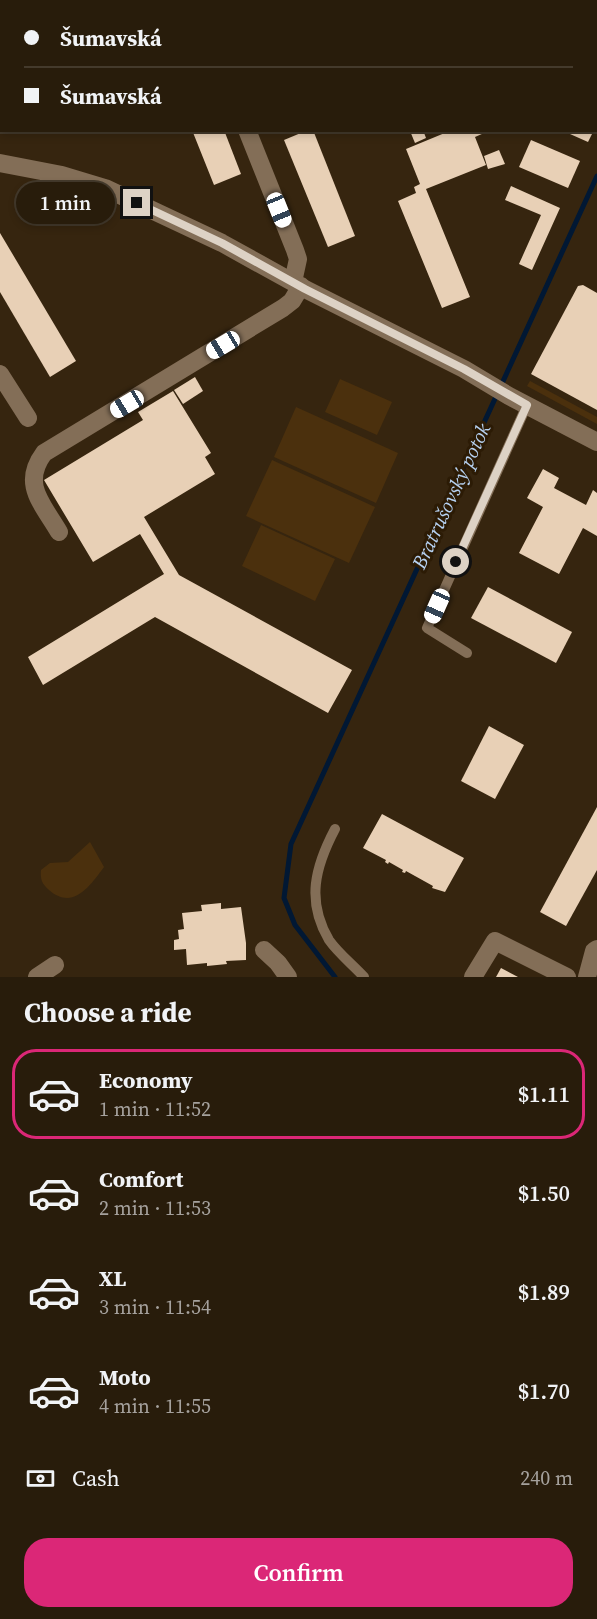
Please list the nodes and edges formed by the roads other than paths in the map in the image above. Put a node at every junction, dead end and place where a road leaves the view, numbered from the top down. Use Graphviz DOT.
graph roads {
  1 [pos="249,132"];
  2 [pos="0,163"];
  3 [pos="297,284"];
  4 [pos="0,374"];
  5 [pos="527,405"];
  6 [pos="28,418"];
  7 [pos="597,442"];
  8 [pos="59,532"];
  9 [pos="467,653"];
  10 [pos="334,829"];
  11 [pos="597,949"];
  12 [pos="264,950"];
  13 [pos="55,965"];
  14 [pos="597,973"];
  15 [pos="37,977"];
  16 [pos="288,977"];
  17 [pos="364,977"];
  18 [pos="473,977"];
  19 [pos="567,977"];
  20 [pos="587,977"];
  21 [pos="593,977"];
  1 -- 3 [label="street"];
  2 -- 3 [label="street"];
  3 -- 5 [label="street"];
  3 -- 8 [label="street"];
  4 -- 6 [label="street"];
  5 -- 7 [label="street"];
  5 -- 9 [label="lane"];
  10 -- 17 [label="lane"];
  11 -- 20 [label="street"];
  12 -- 16 [label="street"];
  13 -- 15 [label="street"];
  14 -- 21 [label="street"];
  18 -- 19 [label="street"];
}
